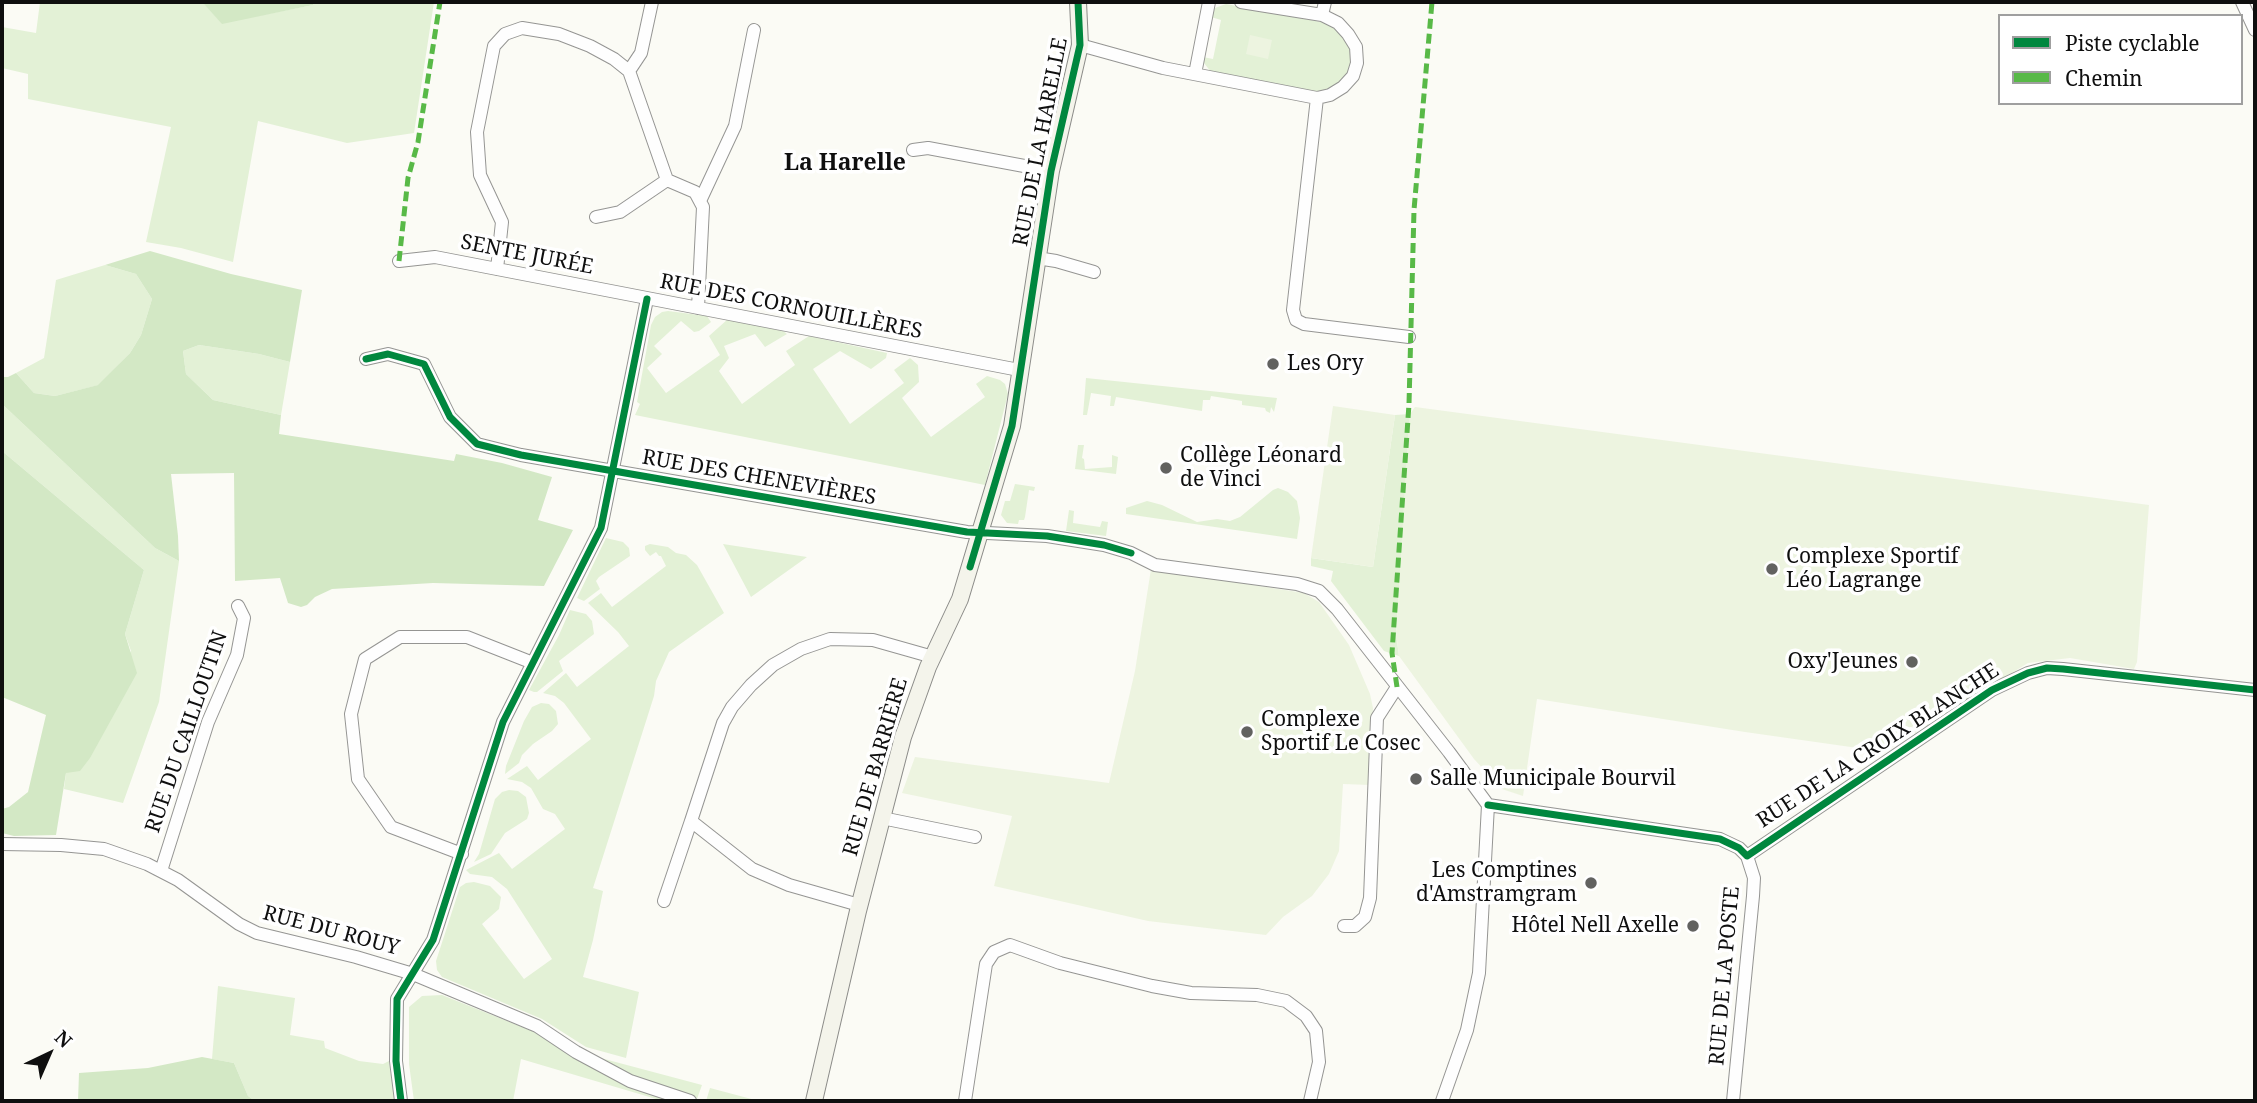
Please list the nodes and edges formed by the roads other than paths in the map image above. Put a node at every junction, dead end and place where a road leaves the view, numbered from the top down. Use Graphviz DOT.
graph roads {
  1 [pos="652,2"];
  2 [pos="1078,2"];
  3 [pos="1209,2"];
  4 [pos="1241,2"];
  5 [pos="1325,2"];
  6 [pos="2242,2"];
  7 [pos="1322,15"];
  8 [pos="754,30"];
  9 [pos="2255,30"];
  10 [pos="1080,45"];
  11 [pos="629,71"];
  12 [pos="1195,74"];
  13 [pos="1317,98"];
  14 [pos="912,150"];
  15 [pos="1051,171"];
  16 [pos="667,180"];
  17 [pos="700,201"];
  18 [pos="596,217"];
  19 [pos="1037,258"];
  20 [pos="399,261"];
  21 [pos="498,269"];
  22 [pos="1094,272"];
  23 [pos="647,299"];
  24 [pos="698,308"];
  25 [pos="1409,337"];
  26 [pos="366,359"];
  27 [pos="1019,370"];
  28 [pos="614,471"];
  29 [pos="980,531"];
  30 [pos="238,606"];
  31 [pos="933,657"];
  32 [pos="533,663"];
  33 [pos="1397,687"];
  34 [pos="2255,690"];
  35 [pos="1488,806"];
  36 [pos="882,818"];
  37 [pos="691,821"];
  38 [pos="975,837"];
  39 [pos="2,844"];
  40 [pos="462,854"];
  41 [pos="1747,856"];
  42 [pos="161,871"];
  43 [pos="664,901"];
  44 [pos="859,905"];
  45 [pos="1344,926"];
  46 [pos="413,974"];
  47 [pos="401,1101"];
  48 [pos="690,1101"];
  49 [pos="814,1101"];
  50 [pos="965,1101"];
  51 [pos="1310,1101"];
  52 [pos="1442,1101"];
  53 [pos="1733,1101"];
  1 -- 11 [label="street"];
  2 -- 10 [label="street, RUE DE LA HARELLE"];
  3 -- 12 [label="street"];
  4 -- 7 [label="street"];
  5 -- 7 [label="street"];
  6 -- 9 [label="street"];
  7 -- 13 [label="street"];
  8 -- 17 [label="street"];
  10 -- 12 [label="street"];
  10 -- 15 [label="street, RUE DE LA HARELLE"];
  11 -- 16 [label="street"];
  11 -- 21 [label="street"];
  12 -- 13 [label="street"];
  13 -- 25 [label="street"];
  14 -- 15 [label="street"];
  15 -- 19 [label="street, RUE DE LA HARELLE"];
  16 -- 17 [label="street"];
  16 -- 18 [label="street"];
  17 -- 24 [label="street"];
  19 -- 22 [label="street"];
  19 -- 27 [label="street, RUE DE LA HARELLE"];
  20 -- 21 [label="street, SENTE JURÉE"];
  21 -- 23 [label="street, SENTE JURÉE"];
  23 -- 24 [label="street, RUE DES CORNOUILLÈRES"];
  23 -- 28 [label="street, RUE DES CORNOUILLÈRES"];
  24 -- 27 [label="street, RUE DES CORNOUILLÈRES"];
  26 -- 28 [label="street"];
  27 -- 29 [label="street, RUE DE BARRIÈRE"];
  28 -- 29 [label="street, RUE DES CHENEVIÈRES"];
  28 -- 32 [label="street, RUE DES CHENEVIÈRES"];
  29 -- 31 [label="street, RUE DE BARRIÈRE"];
  29 -- 33 [label="street, RUE DES CHENEVIÈRES"];
  30 -- 42 [label="street, RUE DU CAILLOUTIN"];
  31 -- 36 [label="street, RUE DE BARRIÈRE"];
  31 -- 37 [label="street"];
  32 -- 40 [label="street, RUE DES CHENEVIÈRES"];
  32 -- 40 [label="street"];
  33 -- 35 [label="street, RUE DES CHENEVIÈRES"];
  33 -- 45 [label="street"];
  34 -- 41 [label="street, RUE DE LA CROIX BLANCHE"];
  35 -- 41 [label="street, RUE DE LA CROIX BLANCHE"];
  35 -- 52 [label="street"];
  36 -- 38 [label="street"];
  36 -- 44 [label="street, RUE DE BARRIÈRE"];
  37 -- 43 [label="street"];
  37 -- 44 [label="street"];
  39 -- 42 [label="street, RUE DU ROUY"];
  40 -- 46 [label="street, RUE DES CHENEVIÈRES"];
  41 -- 53 [label="street, RUE DE LA POSTE"];
  42 -- 46 [label="street, RUE DU ROUY"];
  44 -- 49 [label="street, RUE DE BARRIÈRE"];
  46 -- 47 [label="street, RUE DU ROUY"];
  46 -- 48 [label="street"];
  50 -- 51 [label="street"];
}
